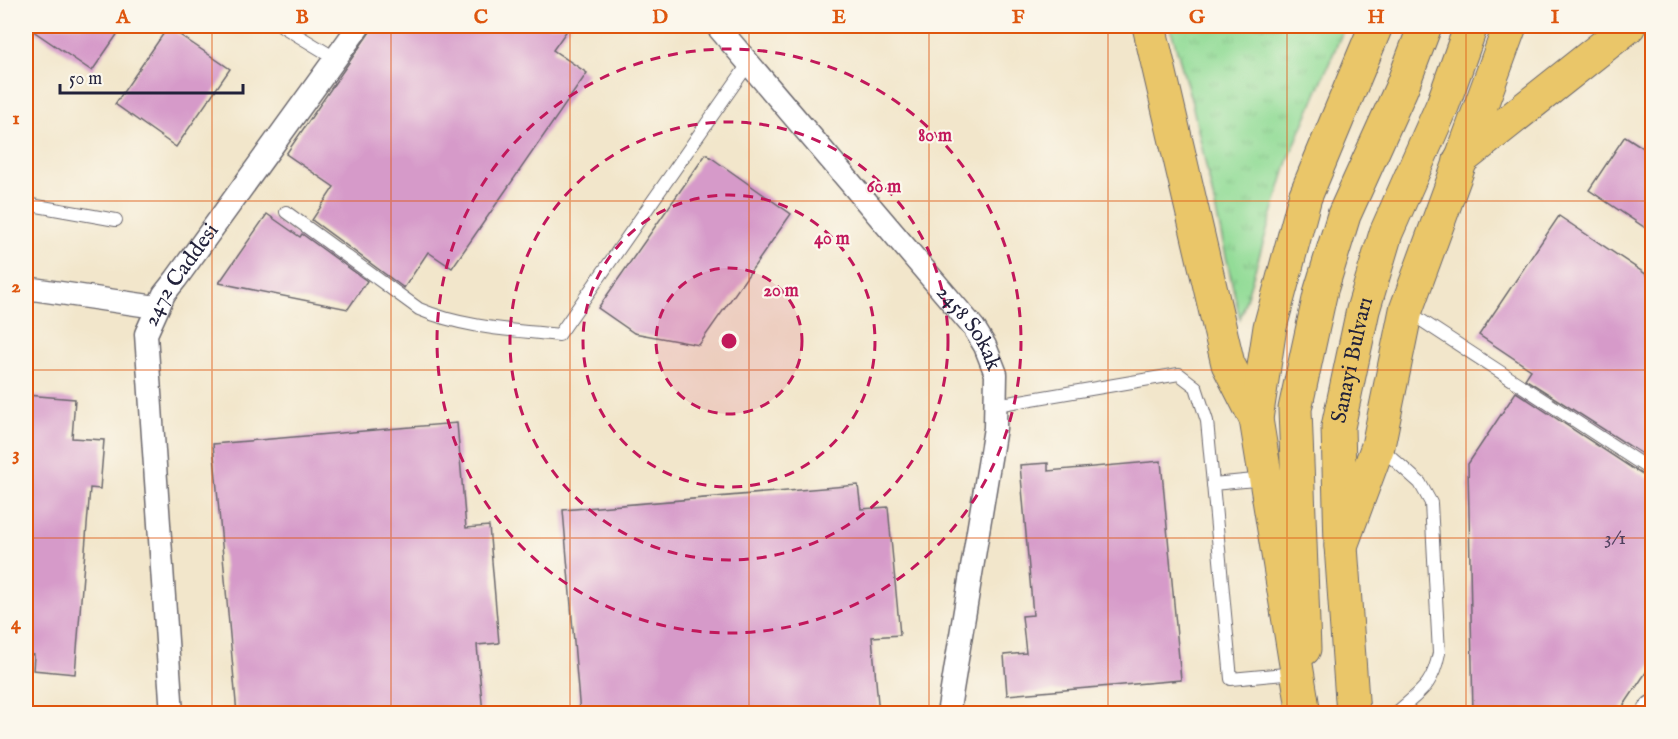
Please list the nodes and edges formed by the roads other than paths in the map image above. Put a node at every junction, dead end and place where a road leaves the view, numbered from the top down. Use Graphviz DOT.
graph roads {
  1 [pos="282,26"];
  2 [pos="359,26"];
  3 [pos="717,26"];
  4 [pos="1149,26"];
  5 [pos="1376,26"];
  6 [pos="1425,26"];
  7 [pos="1471,26"];
  8 [pos="1510,26"];
  9 [pos="1629,26"];
  10 [pos="336,58"];
  11 [pos="750,63"];
  12 [pos="1460,160"];
  13 [pos="26,204"];
  14 [pos="286,212"];
  15 [pos="116,220"];
  16 [pos="26,288"];
  17 [pos="156,307"];
  18 [pos="1406,310"];
  19 [pos="996,405"];
  20 [pos="1256,419"];
  21 [pos="1378,446"];
  22 [pos="1653,471"];
  23 [pos="1266,479"];
  24 [pos="1213,484"];
  25 [pos="1341,546"];
  26 [pos="1298,673"];
  27 [pos="1653,706"];
  28 [pos="172,714"];
  29 [pos="948,714"];
  30 [pos="1306,714"];
  31 [pos="1353,714"];
  32 [pos="1395,714"];
  33 [pos="1647,714"];
  1 -- 10 [label="lane"];
  2 -- 10 [label="street, 2472 Caddesi"];
  3 -- 11 [label="street, 2458 Sokak"];
  4 -- 20 [label="main road"];
  5 -- 20 [label="main road"];
  6 -- 30 [label="main road, Sanayi Bulvarı"];
  7 -- 25 [label="main road, Sanayi Bulvarı"];
  8 -- 12 [label="main road"];
  9 -- 12 [label="main road"];
  10 -- 17 [label="street, 2472 Caddesi"];
  11 -- 14 [label="lane"];
  11 -- 19 [label="street, 2458 Sokak"];
  12 -- 18 [label="main road"];
  13 -- 15 [label="lane"];
  16 -- 17 [label="street"];
  17 -- 28 [label="street, 2472 Caddesi"];
  18 -- 21 [label="main road"];
  18 -- 22 [label="lane"];
  19 -- 24 [label="lane"];
  19 -- 29 [label="street, 2458 Sokak"];
  20 -- 23 [label="main road"];
  21 -- 25 [label="main road"];
  21 -- 32 [label="lane"];
  23 -- 24 [label="lane"];
  23 -- 26 [label="main road"];
  24 -- 26 [label="lane"];
  25 -- 31 [label="main road, Sanayi Bulvarı"];
  26 -- 30 [label="main road"];
  27 -- 33 [label="street"];
}
